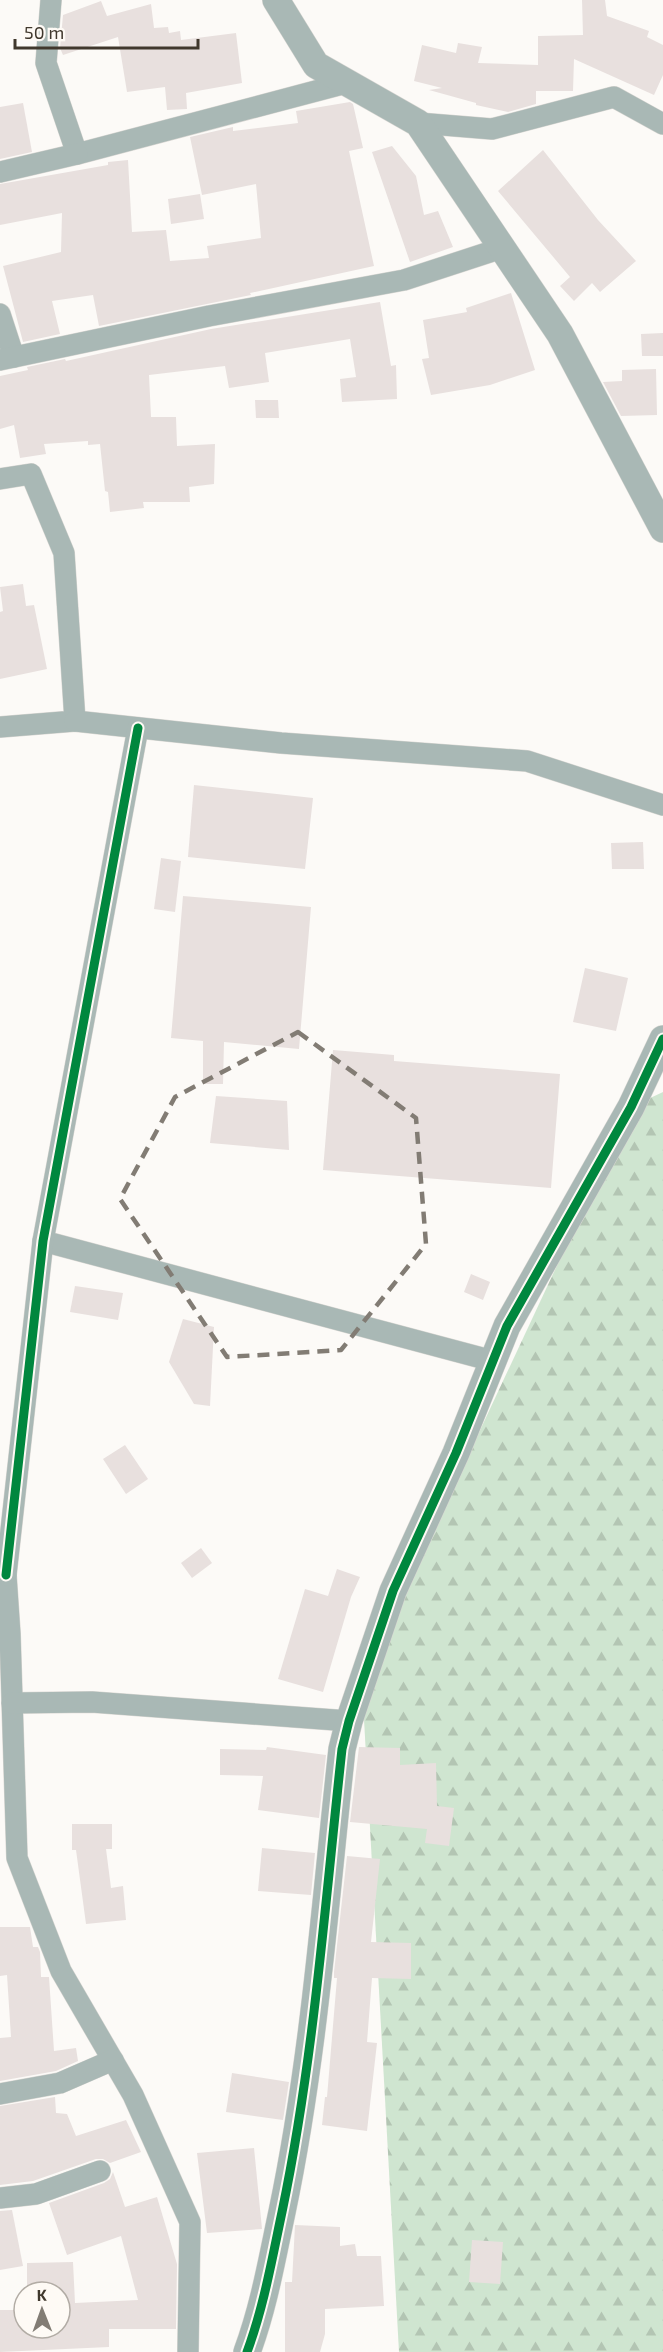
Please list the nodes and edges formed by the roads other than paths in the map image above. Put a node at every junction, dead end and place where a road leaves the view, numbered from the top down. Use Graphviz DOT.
graph roads {
  1 [pos="51,0"];
  2 [pos="276,0"];
  3 [pos="346,82"];
  4 [pos="418,123"];
  5 [pos="663,124"];
  6 [pos="77,154"];
  7 [pos="0,172"];
  8 [pos="502,248"];
  9 [pos="0,314"];
  10 [pos="7,358"];
  11 [pos="0,480"];
  12 [pos="663,529"];
  13 [pos="75,721"];
  14 [pos="0,727"];
  15 [pos="138,728"];
  16 [pos="663,805"];
  17 [pos="663,1039"];
  18 [pos="44,1241"];
  19 [pos="493,1361"];
  20 [pos="3,1571"];
  21 [pos="12,1703"];
  22 [pos="349,1720"];
  23 [pos="0,1822"];
  24 [pos="17,1858"];
  25 [pos="113,2060"];
  26 [pos="0,2094"];
  27 [pos="100,2171"];
  28 [pos="0,2198"];
  29 [pos="188,2352"];
  30 [pos="247,2352"];
  1 -- 6 [label="street"];
  2 -- 3 [label="street"];
  3 -- 4 [label="street"];
  3 -- 6 [label="street"];
  4 -- 5 [label="street"];
  4 -- 8 [label="street"];
  6 -- 7 [label="street"];
  8 -- 10 [label="street"];
  8 -- 12 [label="street"];
  9 -- 10 [label="street"];
  11 -- 13 [label="street"];
  13 -- 14 [label="street"];
  13 -- 15 [label="street"];
  15 -- 16 [label="street"];
  15 -- 18 [label="street"];
  17 -- 19 [label="street"];
  18 -- 19 [label="street"];
  18 -- 20 [label="street"];
  19 -- 22 [label="street"];
  20 -- 21 [label="street"];
  21 -- 22 [label="street"];
  21 -- 24 [label="street"];
  22 -- 30 [label="street"];
  23 -- 24 [label="street"];
  24 -- 25 [label="street"];
  25 -- 26 [label="street"];
  25 -- 29 [label="street"];
  27 -- 28 [label="street"];
}
